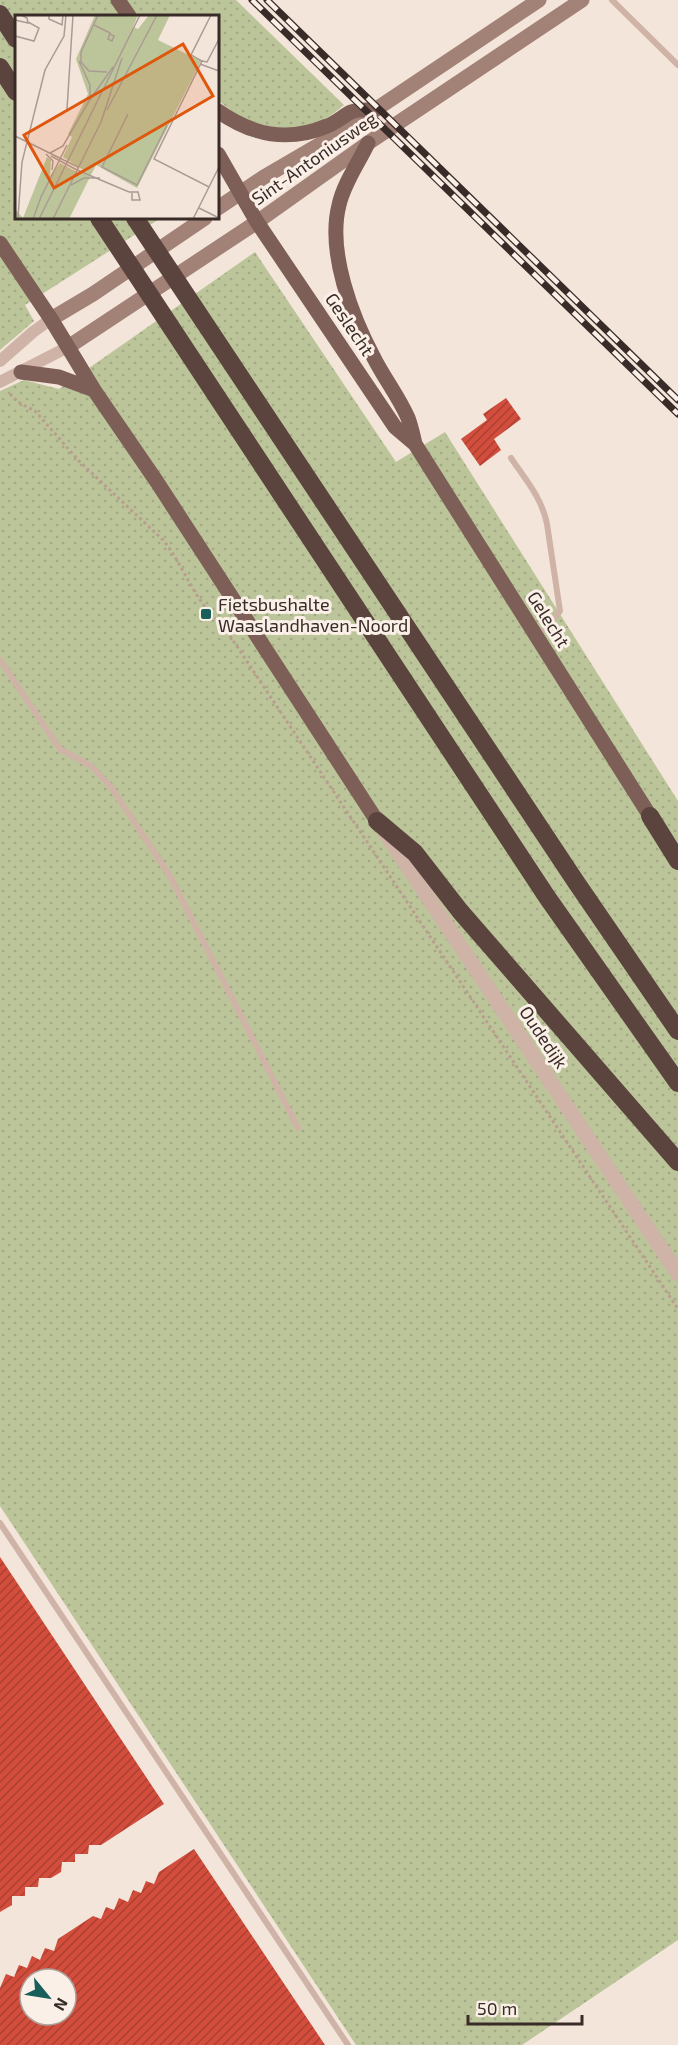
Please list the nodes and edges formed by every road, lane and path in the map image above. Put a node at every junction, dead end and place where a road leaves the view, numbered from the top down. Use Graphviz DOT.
graph roads {
  1 [pos="118,0"];
  2 [pos="539,0"];
  3 [pos="582,0"];
  4 [pos="612,0"];
  5 [pos="0,14"];
  6 [pos="128,15"];
  7 [pos="15,37"];
  8 [pos="678,65"];
  9 [pos="0,66"];
  10 [pos="15,90"];
  11 [pos="219,112"];
  12 [pos="344,123"];
  13 [pos="368,143"];
  14 [pos="219,156"];
  15 [pos="239,193"];
  16 [pos="219,207"];
  17 [pos="100,219"];
  18 [pos="136,219"];
  19 [pos="204,219"];
  20 [pos="257,222"];
  21 [pos="0,243"];
  22 [pos="51,319"];
  23 [pos="68,347"];
  24 [pos="0,362"];
  25 [pos="21,372"];
  26 [pos="0,382"];
  27 [pos="94,390"];
  28 [pos="10,394"];
  29 [pos="415,444"];
  30 [pos="511,458"];
  31 [pos="537,636"];
  32 [pos="0,660"];
  33 [pos="650,816"];
  34 [pos="377,821"];
  35 [pos="678,844"];
  36 [pos="678,861"];
  37 [pos="678,1031"];
  38 [pos="678,1083"];
  39 [pos="298,1128"];
  40 [pos="678,1162"];
  41 [pos="678,1274"];
  42 [pos="678,1309"];
  43 [pos="0,1523"];
  44 [pos="348,2045"];
  1 -- 6 [label="main road"];
  2 -- 12 [label="main road, Sint-Antoniusweg"];
  3 -- 13 [label="main road, Sint-Antoniusweg"];
  4 -- 8 [label="lane"];
  5 -- 7 [label="highway"];
  9 -- 10 [label="highway"];
  11 -- 12 [label="main road"];
  12 -- 15 [label="main road, Sint-Antoniusweg"];
  13 -- 20 [label="main road, Sint-Antoniusweg"];
  13 -- 29 [label="main road"];
  14 -- 15 [label="main road, Geslecht"];
  15 -- 16 [label="main road, Sint-Antoniusweg"];
  15 -- 20 [label="main road, Geslecht"];
  17 -- 38 [label="highway"];
  18 -- 37 [label="highway"];
  19 -- 22 [label="main road"];
  20 -- 23 [label="main road, Sint-Antoniusweg"];
  20 -- 29 [label="main road, Geslecht"];
  21 -- 22 [label="main road"];
  22 -- 23 [label="main road"];
  22 -- 24 [label="street"];
  23 -- 25 [label="street"];
  23 -- 27 [label="main road"];
  25 -- 26 [label="street"];
  25 -- 27 [label="main road"];
  27 -- 34 [label="main road"];
  28 -- 42 [label="path"];
  29 -- 31 [label="main road, Gelecht"];
  30 -- 31 [label="lane"];
  31 -- 33 [label="main road, Gelecht"];
  32 -- 39 [label="lane"];
  33 -- 35 [label="street"];
  33 -- 36 [label="highway"];
  34 -- 40 [label="highway"];
  34 -- 41 [label="street, Oudedijk"];
  43 -- 44 [label="lane"];
}
